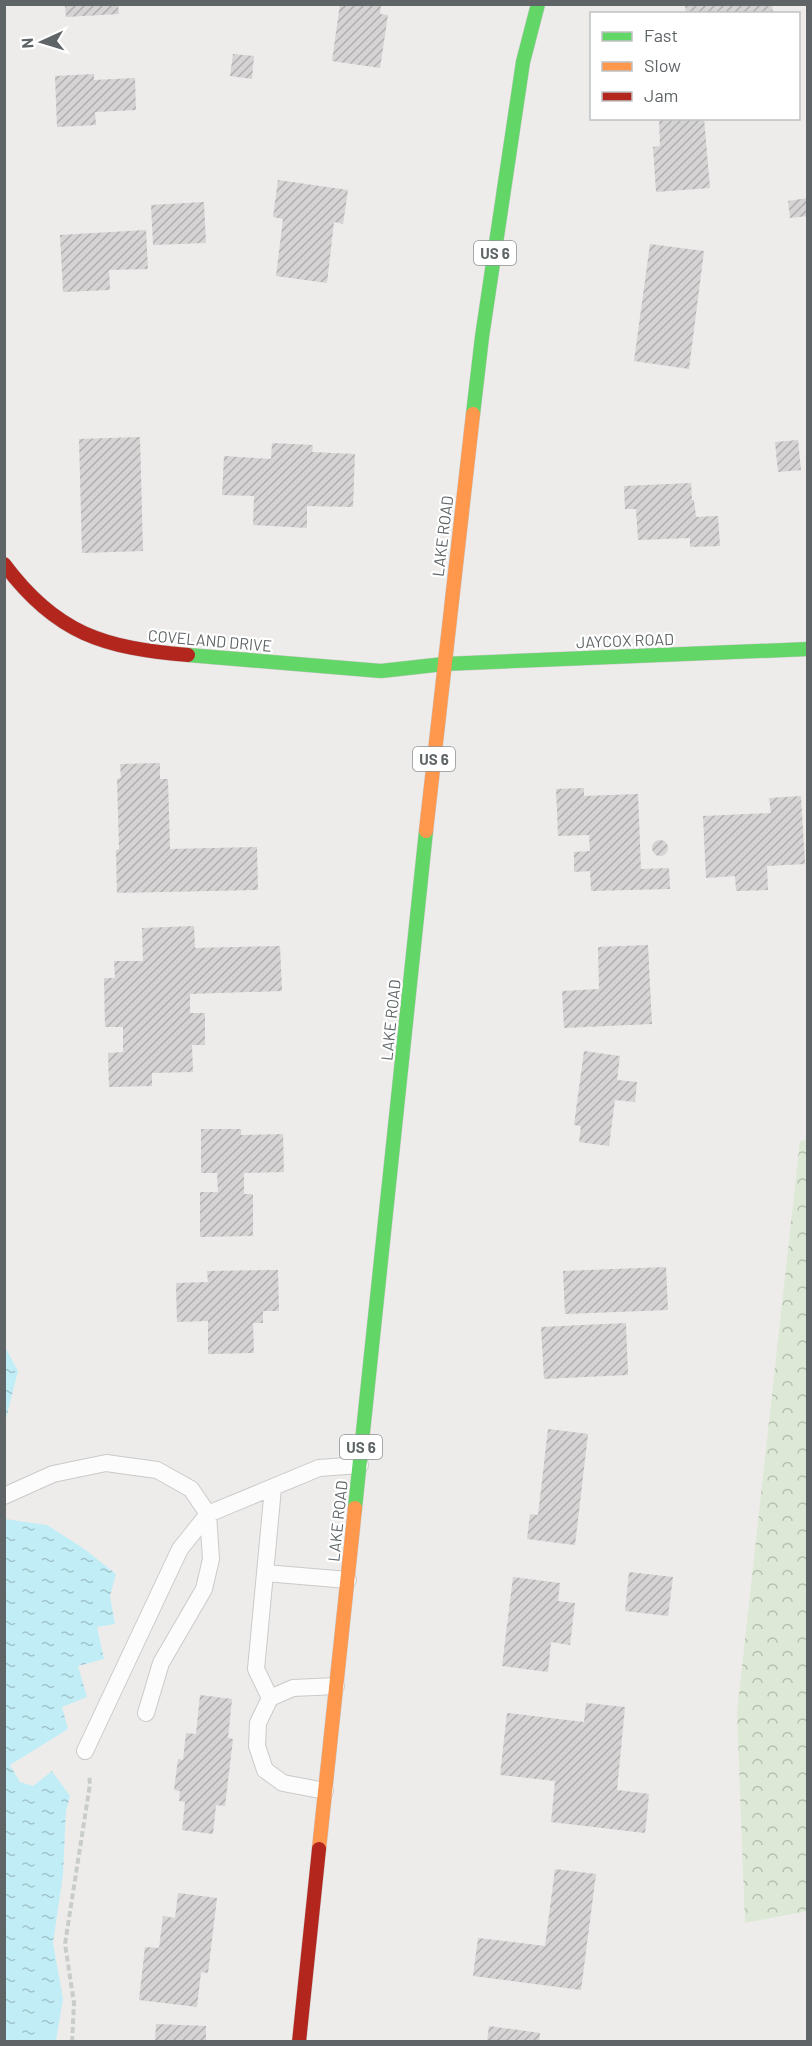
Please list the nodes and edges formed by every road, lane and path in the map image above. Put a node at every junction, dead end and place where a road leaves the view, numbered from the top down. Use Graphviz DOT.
graph roads {
  1 [pos="538,4"];
  2 [pos="4,564"];
  3 [pos="807,649"];
  4 [pos="444,664"];
  5 [pos="360,1465"];
  6 [pos="273,1488"];
  7 [pos="4,1496"];
  8 [pos="208,1514"];
  9 [pos="265,1573"];
  10 [pos="348,1580"];
  11 [pos="336,1686"];
  12 [pos="270,1698"];
  13 [pos="146,1713"];
  14 [pos="85,1751"];
  15 [pos="325,1791"];
  16 [pos="72,2042"];
  17 [pos="299,2042"];
  1 -- 4 [label="main road, LAKE ROAD / US 6"];
  2 -- 4 [label="main road, COVELAND DRIVE"];
  3 -- 4 [label="main road, JAYCOX ROAD"];
  4 -- 5 [label="main road, LAKE ROAD / US 6"];
  5 -- 6 [label="lane"];
  5 -- 10 [label="main road, LAKE ROAD / US 6"];
  6 -- 8 [label="lane"];
  6 -- 9 [label="lane"];
  7 -- 8 [label="lane"];
  8 -- 13 [label="lane"];
  8 -- 14 [label="lane"];
  9 -- 10 [label="lane"];
  9 -- 12 [label="lane"];
  10 -- 11 [label="main road, LAKE ROAD / US 6"];
  11 -- 12 [label="lane"];
  11 -- 15 [label="main road, LAKE ROAD / US 6"];
  12 -- 15 [label="lane"];
  14 -- 16 [label="path"];
  15 -- 17 [label="main road, LAKE ROAD / US 6"];
}
